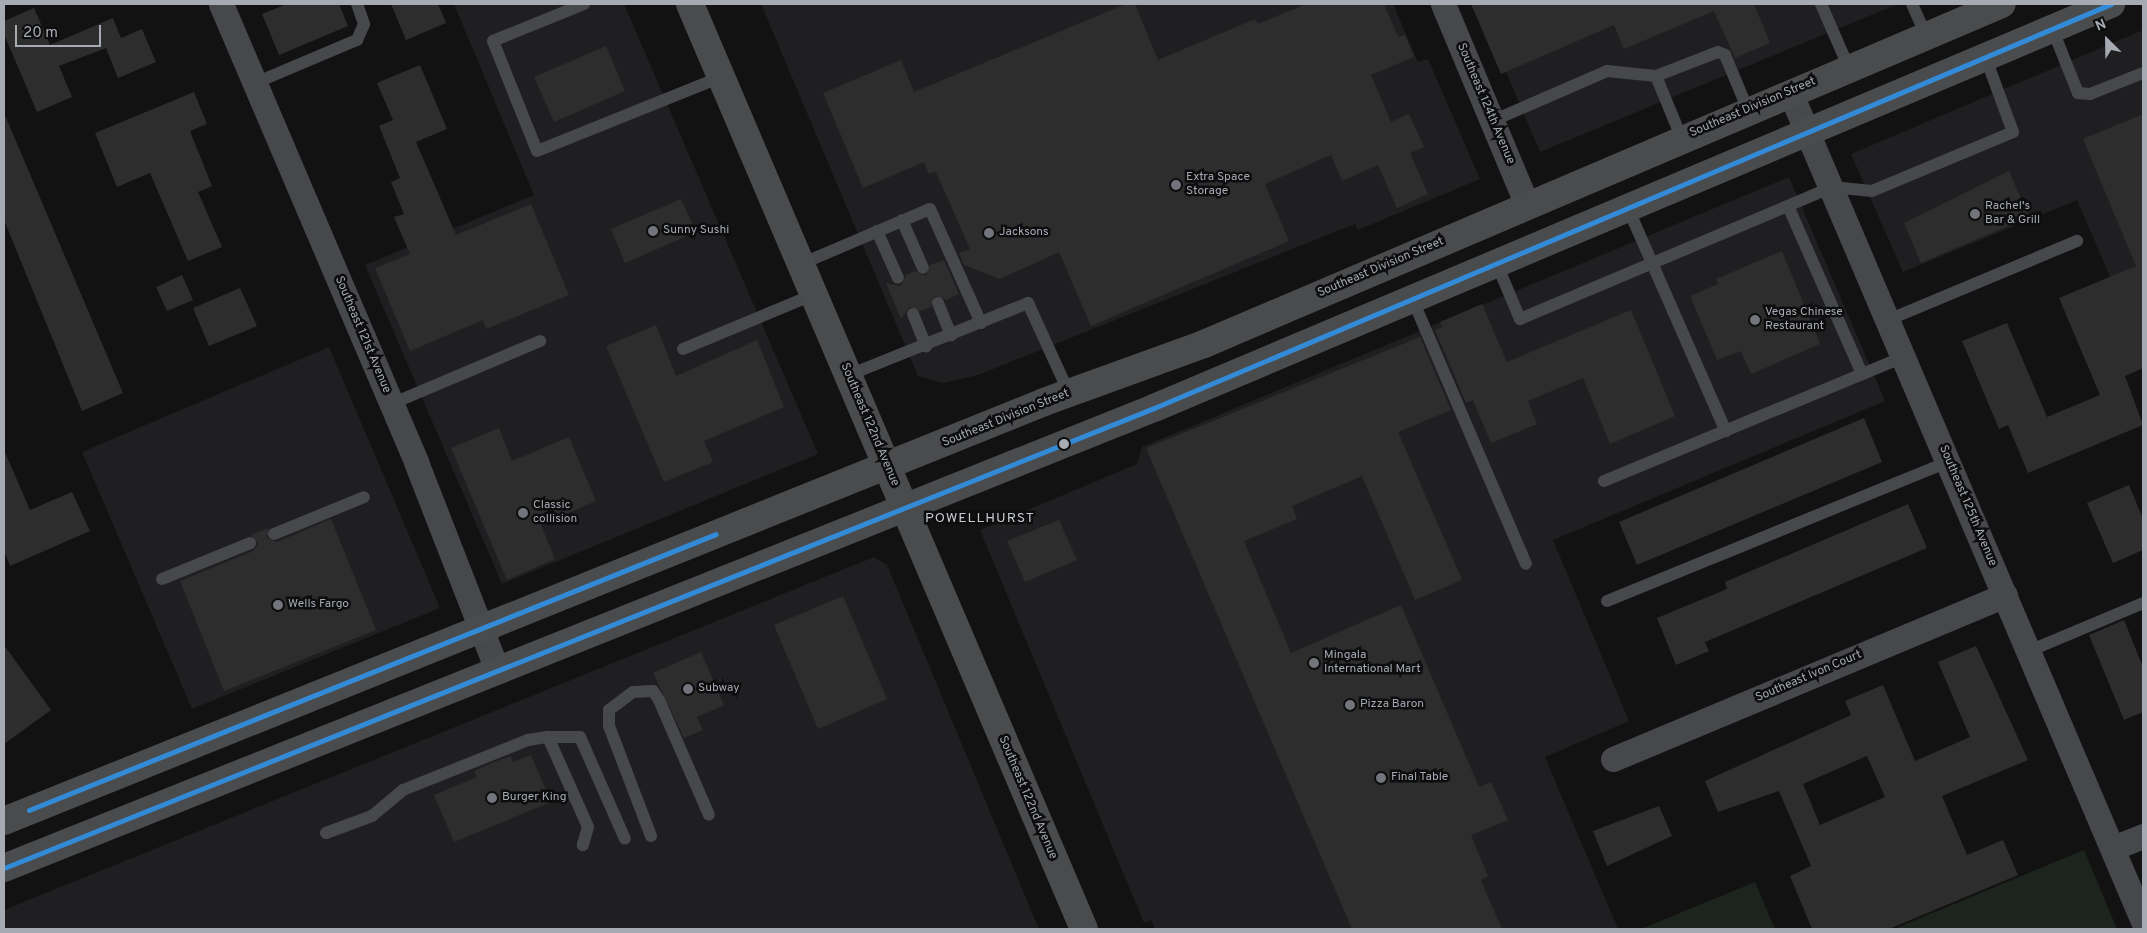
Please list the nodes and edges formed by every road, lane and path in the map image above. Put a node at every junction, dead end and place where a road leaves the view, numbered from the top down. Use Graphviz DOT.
graph roads {
  1 [pos="221,4"];
  2 [pos="357,4"];
  3 [pos="584,4"];
  4 [pos="690,4"];
  5 [pos="1443,4"];
  6 [pos="1821,4"];
  7 [pos="1912,4"];
  8 [pos="2002,4"];
  9 [pos="2111,4"];
  10 [pos="2052,28"];
  11 [pos="1926,35"];
  12 [pos="1985,56"];
  13 [pos="1849,68"];
  14 [pos="2143,73"];
  15 [pos="1656,76"];
  16 [pos="721,77"];
  17 [pos="255,83"];
  18 [pos="1790,92"];
  19 [pos="1748,110"];
  20 [pos="1492,121"];
  21 [pos="1806,129"];
  22 [pos="1682,139"];
  23 [pos="1832,187"];
  24 [pos="1527,206"];
  25 [pos="1627,206"];
  26 [pos="1788,206"];
  27 [pos="902,220"];
  28 [pos="877,231"];
  29 [pos="2077,241"];
  30 [pos="1496,262"];
  31 [pos="1652,263"];
  32 [pos="801,264"];
  33 [pos="923,268"];
  34 [pos="898,278"];
  35 [pos="815,294"];
  36 [pos="1412,298"];
  37 [pos="938,303"];
  38 [pos="913,314"];
  39 [pos="1888,320"];
  40 [pos="981,323"];
  41 [pos="951,335"];
  42 [pos="540,341"];
  43 [pos="926,346"];
  44 [pos="683,349"];
  45 [pos="1904,357"];
  46 [pos="1862,374"];
  47 [pos="849,375"];
  48 [pos="1069,393"];
  49 [pos="391,404"];
  50 [pos="1726,431"];
  51 [pos="1948,462"];
  52 [pos="887,467"];
  53 [pos="1604,481"];
  54 [pos="364,497"];
  55 [pos="903,506"];
  56 [pos="274,534"];
  57 [pos="250,543"];
  58 [pos="1526,564"];
  59 [pos="162,579"];
  60 [pos="2005,595"];
  61 [pos="1607,601"];
  62 [pos="2143,603"];
  63 [pos="479,627"];
  64 [pos="2029,651"];
  65 [pos="497,670"];
  66 [pos="548,737"];
  67 [pos="1613,759"];
  68 [pos="709,815"];
  69 [pos="4,821"];
  70 [pos="326,833"];
  71 [pos="651,836"];
  72 [pos="2143,836"];
  73 [pos="625,839"];
  74 [pos="583,845"];
  75 [pos="2112,848"];
  76 [pos="4,868"];
  77 [pos="2143,921"];
  78 [pos="1084,929"];
  1 -- 17 [label="street, Southeast 121st Avenue"];
  2 -- 17 [label="lane"];
  3 -- 16 [label="lane"];
  4 -- 16 [label="main road, Southeast 122nd Avenue"];
  5 -- 20 [label="street, Southeast 124th Avenue"];
  6 -- 13 [label="lane"];
  7 -- 11 [label="lane"];
  8 -- 11 [label="main road, Southeast Division Street"];
  9 -- 10 [label="main road"];
  10 -- 12 [label="main road"];
  10 -- 14 [label="lane"];
  11 -- 13 [label="main road, Southeast Division Street"];
  12 -- 21 [label="main road"];
  12 -- 23 [label="lane"];
  13 -- 18 [label="main road, Southeast Division Street"];
  15 -- 19 [label="lane"];
  15 -- 20 [label="lane"];
  15 -- 22 [label="lane"];
  16 -- 32 [label="main road, Southeast 122nd Avenue"];
  17 -- 49 [label="street, Southeast 121st Avenue"];
  18 -- 19 [label="main road, Southeast Division Street"];
  18 -- 21 [label="street, Southeast 125th Avenue"];
  19 -- 22 [label="main road, Southeast Division Street"];
  20 -- 24 [label="street, Southeast 124th Avenue"];
  21 -- 23 [label="street, Southeast 125th Avenue"];
  21 -- 25 [label="main road"];
  22 -- 24 [label="main road, Southeast Division Street"];
  23 -- 26 [label="lane"];
  23 -- 39 [label="street, Southeast 125th Avenue"];
  24 -- 30 [label="main road"];
  24 -- 48 [label="main road, Southeast Division Street"];
  25 -- 30 [label="main road"];
  25 -- 31 [label="lane"];
  26 -- 31 [label="lane"];
  26 -- 46 [label="lane"];
  27 -- 28 [label="lane"];
  27 -- 33 [label="lane"];
  27 -- 40 [label="lane"];
  28 -- 32 [label="lane"];
  28 -- 34 [label="lane"];
  29 -- 39 [label="lane"];
  30 -- 31 [label="lane"];
  30 -- 36 [label="main road"];
  31 -- 50 [label="lane"];
  32 -- 35 [label="main road, Southeast 122nd Avenue"];
  35 -- 44 [label="lane"];
  35 -- 47 [label="main road, Southeast 122nd Avenue"];
  36 -- 55 [label="main road"];
  36 -- 58 [label="lane"];
  37 -- 41 [label="lane"];
  38 -- 43 [label="lane"];
  39 -- 45 [label="street, Southeast 125th Avenue"];
  40 -- 41 [label="lane"];
  40 -- 48 [label="lane"];
  41 -- 43 [label="lane"];
  42 -- 49 [label="lane"];
  43 -- 47 [label="lane"];
  45 -- 46 [label="lane"];
  45 -- 51 [label="street, Southeast 125th Avenue"];
  46 -- 50 [label="lane"];
  47 -- 52 [label="main road, Southeast 122nd Avenue"];
  48 -- 52 [label="main road, Southeast Division Street"];
  49 -- 63 [label="street, Southeast 121st Avenue"];
  50 -- 53 [label="lane"];
  51 -- 60 [label="street, Southeast 125th Avenue"];
  51 -- 61 [label="lane"];
  52 -- 55 [label="main road, Southeast 122nd Avenue"];
  52 -- 63 [label="main road, Southeast Division Street"];
  54 -- 56 [label="lane"];
  55 -- 65 [label="main road"];
  55 -- 78 [label="main road, Southeast 122nd Avenue"];
  57 -- 59 [label="lane"];
  60 -- 64 [label="street, Southeast 125th Avenue"];
  60 -- 67 [label="street, Southeast Ivon Court"];
  62 -- 64 [label="lane"];
  63 -- 65 [label="street, Southeast 121st Avenue"];
  63 -- 69 [label="main road, Southeast Division Street"];
  64 -- 75 [label="street, Southeast 125th Avenue"];
  65 -- 76 [label="main road"];
  66 -- 70 [label="lane"];
  66 -- 73 [label="lane"];
  66 -- 74 [label="lane"];
  68 -- 71 [label="lane"];
  72 -- 75 [label="street"];
  75 -- 77 [label="street, Southeast 125th Avenue"];
}
